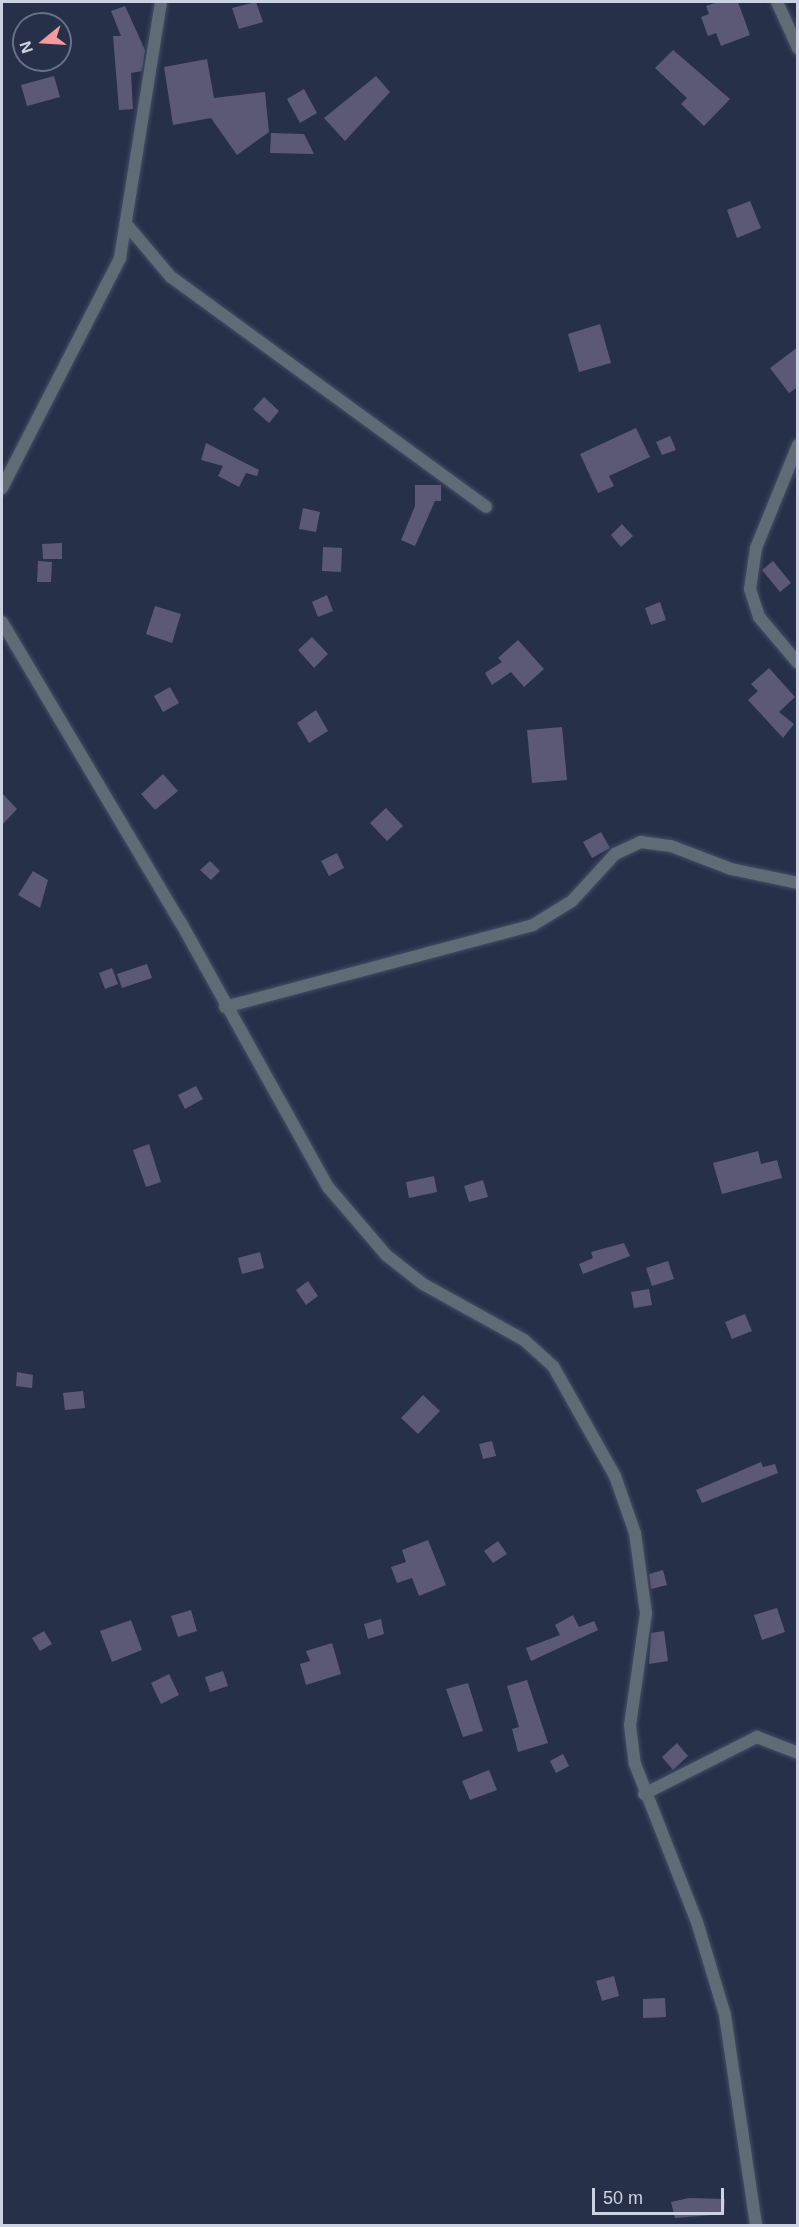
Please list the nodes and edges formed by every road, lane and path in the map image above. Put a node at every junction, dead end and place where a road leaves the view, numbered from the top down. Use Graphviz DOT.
graph roads {
  1 [pos="161,2"];
  2 [pos="777,2"];
  3 [pos="798,48"];
  4 [pos="127,225"];
  5 [pos="798,445"];
  6 [pos="2,488"];
  7 [pos="486,507"];
  8 [pos="2,622"];
  9 [pos="798,663"];
  10 [pos="798,883"];
  11 [pos="225,1007"];
  12 [pos="798,1753"];
  13 [pos="644,1794"];
  14 [pos="756,2226"];
  1 -- 4 [label="street"];
  2 -- 3 [label="street"];
  4 -- 6 [label="street"];
  4 -- 7 [label="street"];
  5 -- 9 [label="street"];
  8 -- 11 [label="street"];
  10 -- 11 [label="street"];
  11 -- 13 [label="street"];
  12 -- 13 [label="street"];
  13 -- 14 [label="street"];
}
